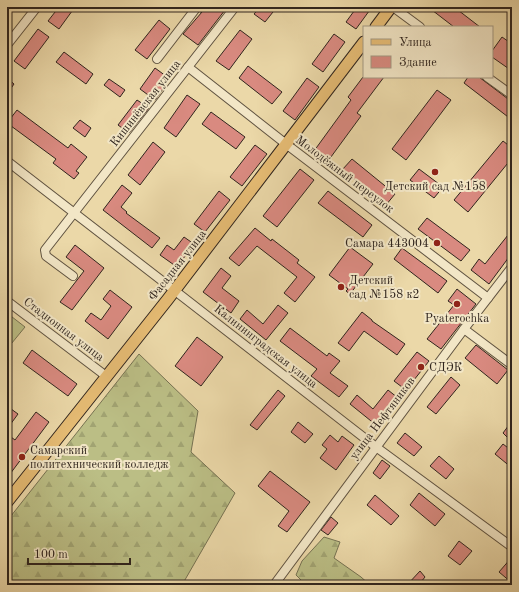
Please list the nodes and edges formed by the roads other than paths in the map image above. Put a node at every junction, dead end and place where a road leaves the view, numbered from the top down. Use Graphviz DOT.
graph roads {
  1 [pos="37,7"];
  2 [pos="197,7"];
  3 [pos="392,7"];
  4 [pos="232,8"];
  5 [pos="377,26"];
  6 [pos="419,26"];
  7 [pos="363,43"];
  8 [pos="7,45"];
  9 [pos="157,59"];
  10 [pos="188,67"];
  11 [pos="488,78"];
  12 [pos="512,95"];
  13 [pos="286,144"];
  14 [pos="7,161"];
  15 [pos="74,213"];
  16 [pos="512,267"];
  17 [pos="72,276"];
  18 [pos="175,290"];
  19 [pos="488,298"];
  20 [pos="7,301"];
  21 [pos="464,329"];
  22 [pos="512,365"];
  23 [pos="106,376"];
  24 [pos="376,447"];
  25 [pos="7,502"];
  26 [pos="512,547"];
  27 [pos="274,585"];
  1 -- 8 [label="street"];
  2 -- 9 [label="street"];
  3 -- 5 [label="main road"];
  3 -- 6 [label="street"];
  4 -- 10 [label="street, Кишинёвская улица"];
  7 -- 13 [label="main road, Фасадная улица"];
  10 -- 13 [label="street, Молодёжный переулок"];
  10 -- 15 [label="street, Кишинёвская улица"];
  11 -- 12 [label="street"];
  13 -- 18 [label="main road, Фасадная улица"];
  13 -- 19 [label="street, Молодёжный переулок"];
  14 -- 15 [label="street, Калининградская улица"];
  15 -- 17 [label="street, Кишинёвская улица"];
  15 -- 18 [label="street, Калининградская улица"];
  16 -- 19 [label="street, улица Нефтяников"];
  18 -- 23 [label="main road, Фасадная улица"];
  18 -- 24 [label="street, Калининградская улица"];
  19 -- 21 [label="street, улица Нефтяников"];
  20 -- 23 [label="street, Стадионная улица"];
  21 -- 22 [label="street"];
  21 -- 24 [label="street, улица Нефтяников"];
  23 -- 25 [label="main road, Фасадная улица"];
  24 -- 26 [label="street, Калининградская улица"];
  24 -- 27 [label="street, улица Нефтяников"];
}
